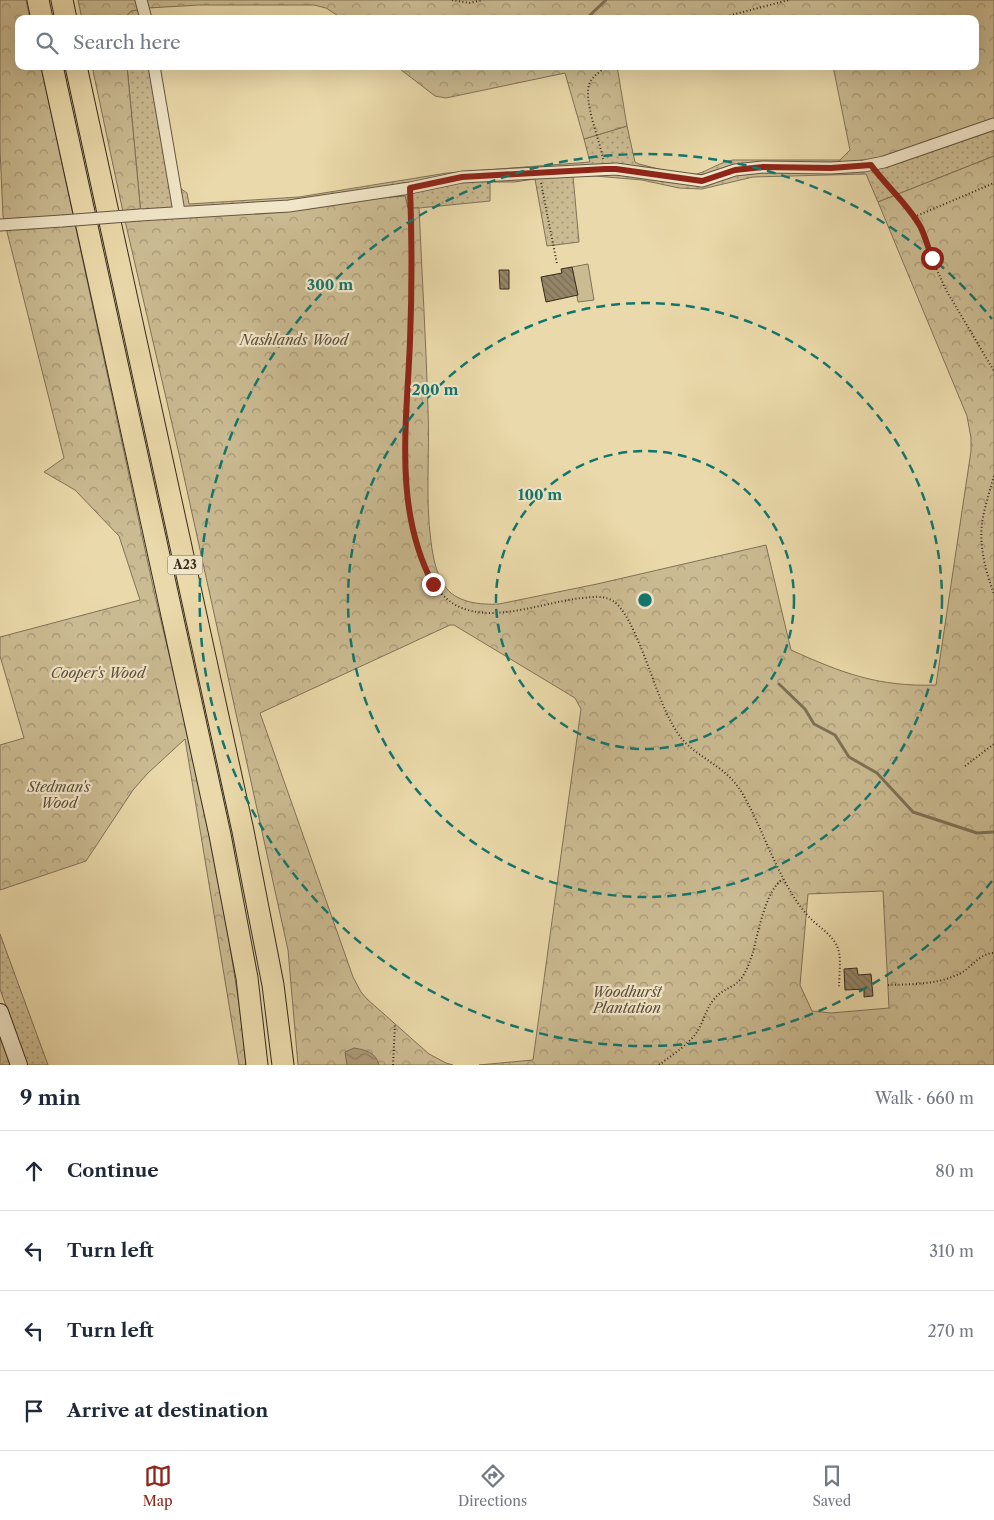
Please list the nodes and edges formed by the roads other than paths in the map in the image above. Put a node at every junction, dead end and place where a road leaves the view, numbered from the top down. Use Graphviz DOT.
graph roads {
  1 [pos="38,0"];
  2 [pos="62,0"];
  3 [pos="141,0"];
  4 [pos="41,15"];
  5 [pos="65,15"];
  6 [pos="145,15"];
  7 [pos="53,70"];
  8 [pos="77,70"];
  9 [pos="155,70"];
  10 [pos="994,124"];
  11 [pos="180,212"];
  12 [pos="0,225"];
  13 [pos="0,1012"];
  14 [pos="19,1065"];
  15 [pos="257,1065"];
  16 [pos="283,1065"];
  1 -- 4 [label="highway"];
  2 -- 5 [label="highway"];
  3 -- 6 [label="street"];
  7 -- 15 [label="highway, A23"];
  8 -- 16 [label="highway, A23"];
  9 -- 11 [label="street"];
  10 -- 11 [label="street"];
  11 -- 12 [label="street, bridge"];
  13 -- 14 [label="main road"];
}
